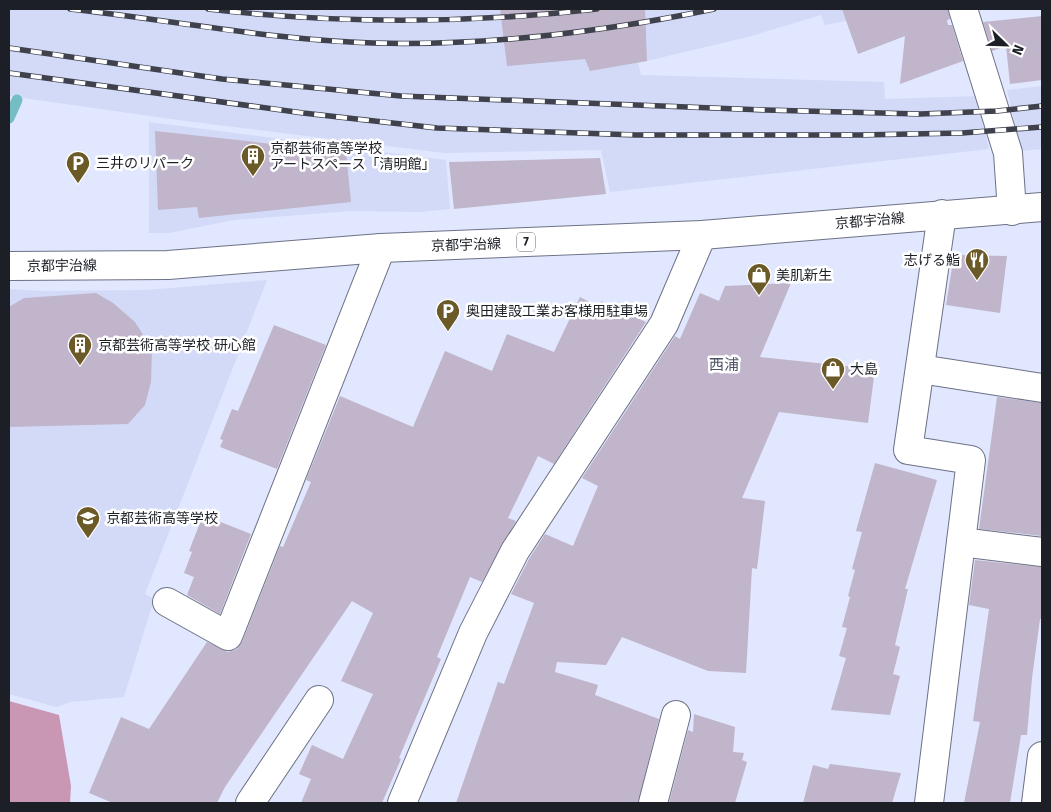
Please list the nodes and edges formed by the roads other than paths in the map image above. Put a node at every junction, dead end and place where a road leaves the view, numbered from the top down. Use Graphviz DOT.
graph roads {
  1 [pos="967,9"];
  2 [pos="1042,207"];
  3 [pos="1012,211"];
  4 [pos="942,214"];
  5 [pos="702,235"];
  6 [pos="381,248"];
  7 [pos="9,266"];
  8 [pos="920,369"];
  9 [pos="1042,388"];
  10 [pos="961,542"];
  11 [pos="1042,552"];
  12 [pos="166,602"];
  13 [pos="319,700"];
  14 [pos="676,715"];
  15 [pos="1042,756"];
  16 [pos="250,803"];
  17 [pos="402,803"];
  18 [pos="653,803"];
  19 [pos="929,803"];
  20 [pos="1036,803"];
  1 -- 3 [label="street"];
  2 -- 3 [label="street, 京都宇治線 / 7"];
  3 -- 4 [label="street, 京都宇治線 / 7"];
  4 -- 5 [label="street, 京都宇治線 / 7"];
  4 -- 8 [label="street"];
  5 -- 6 [label="street, 京都宇治線 / 7"];
  5 -- 17 [label="street"];
  6 -- 7 [label="street, 京都宇治線 / 7"];
  6 -- 12 [label="street"];
  8 -- 9 [label="street"];
  8 -- 10 [label="street"];
  10 -- 11 [label="street"];
  10 -- 19 [label="street"];
  13 -- 16 [label="street"];
  14 -- 18 [label="street"];
  15 -- 20 [label="street"];
}
